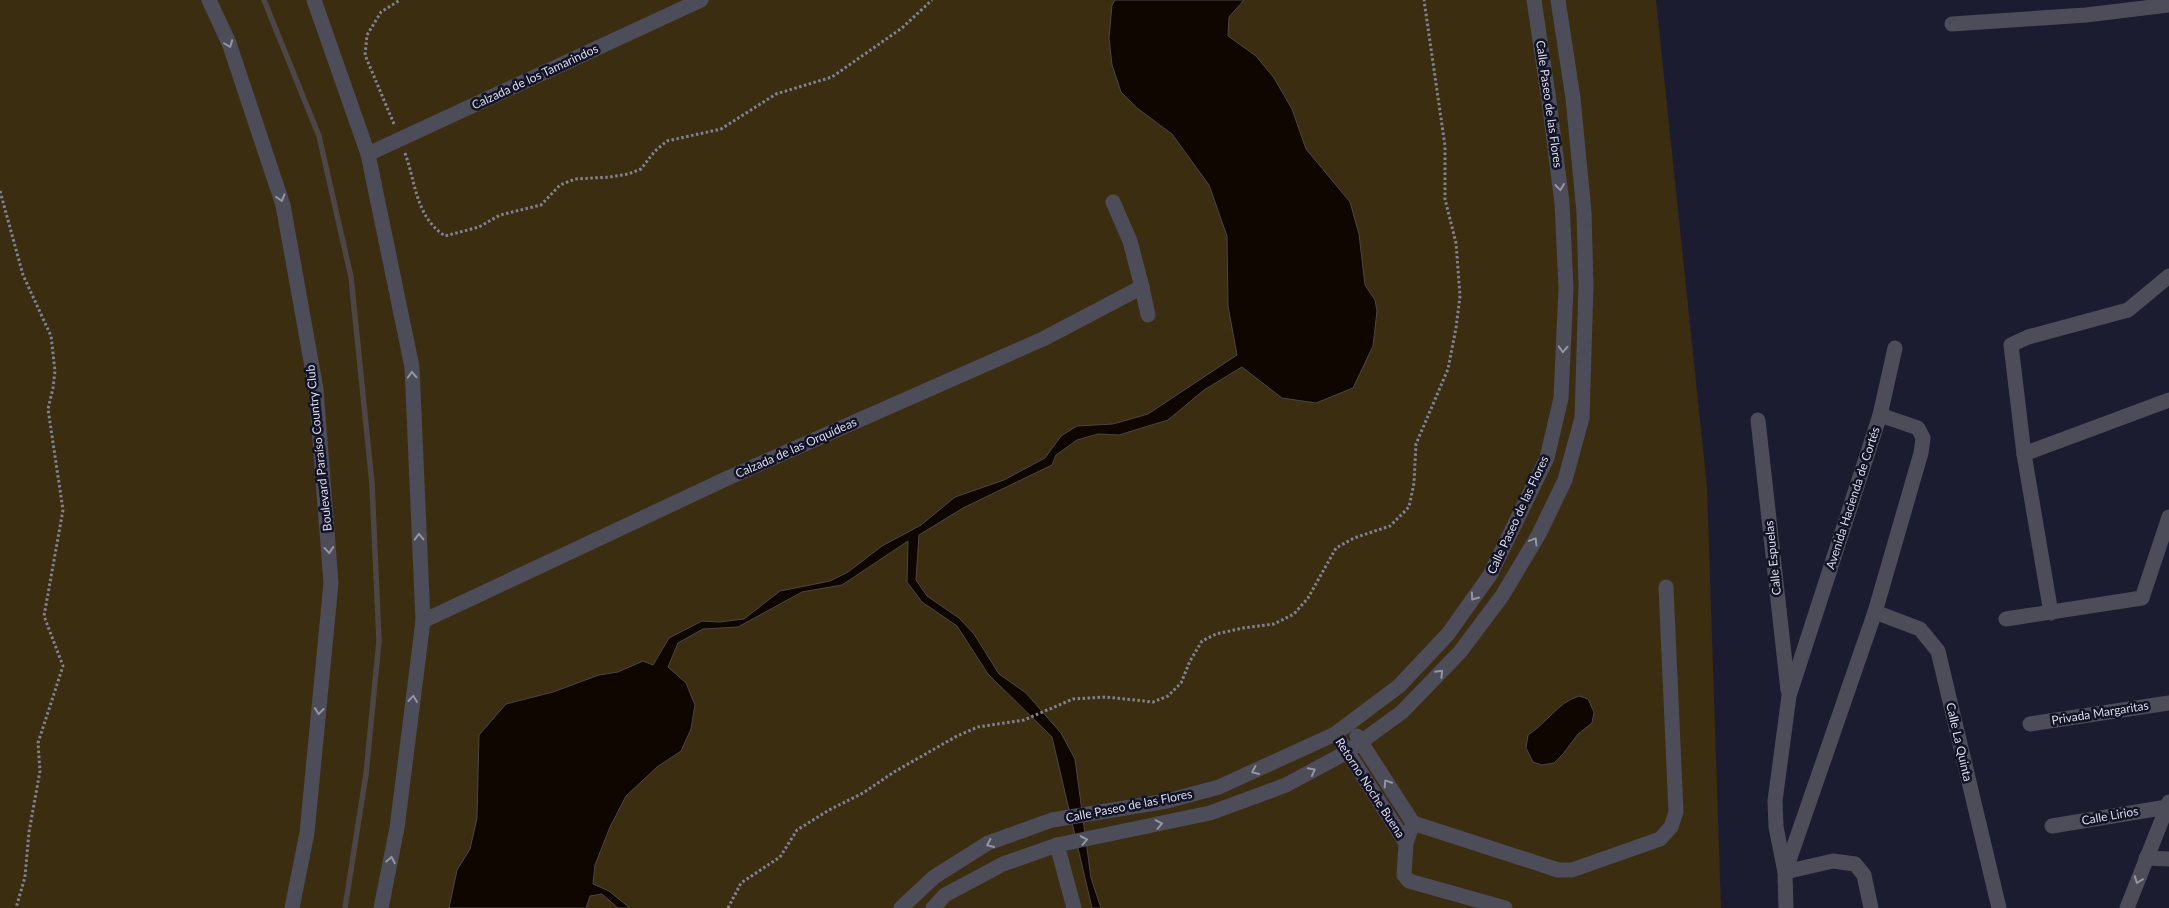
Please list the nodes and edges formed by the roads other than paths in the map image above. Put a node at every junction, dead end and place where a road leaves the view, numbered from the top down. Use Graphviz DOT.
graph roads {
  1 [pos="209,0"];
  2 [pos="314,0"];
  3 [pos="701,0"];
  4 [pos="1534,0"];
  5 [pos="1558,0"];
  6 [pos="2169,6"];
  7 [pos="1952,24"];
  8 [pos="1573,98"];
  9 [pos="1549,101"];
  10 [pos="368,154"];
  11 [pos="1113,202"];
  12 [pos="2169,276"];
  13 [pos="1142,287"];
  14 [pos="1148,316"];
  15 [pos="1895,348"];
  16 [pos="2169,400"];
  17 [pos="1880,415"];
  18 [pos="1758,420"];
  19 [pos="2024,454"];
  20 [pos="2169,517"];
  21 [pos="1666,587"];
  22 [pos="1875,612"];
  23 [pos="2051,612"];
  24 [pos="2006,619"];
  25 [pos="423,621"];
  26 [pos="1789,696"];
  27 [pos="2169,702"];
  28 [pos="1350,724"];
  29 [pos="2030,724"];
  30 [pos="1336,734"];
  31 [pos="1361,743"];
  32 [pos="1347,752"];
  33 [pos="2168,804"];
  34 [pos="1413,823"];
  35 [pos="2052,826"];
  36 [pos="1022,831"];
  37 [pos="1406,843"];
  38 [pos="1058,845"];
  39 [pos="1033,854"];
  40 [pos="2146,858"];
  41 [pos="2169,859"];
  42 [pos="1785,872"];
  43 [pos="292,908"];
  44 [pos="381,908"];
  45 [pos="902,908"];
  46 [pos="933,908"];
  47 [pos="1074,908"];
  48 [pos="1505,908"];
  49 [pos="1786,908"];
  50 [pos="1871,908"];
  51 [pos="1999,908"];
  52 [pos="2127,908"];
  1 -- 43 [label="street, Boulevard Paraíso Country Club, one-way"];
  2 -- 10 [label="street"];
  3 -- 10 [label="street, Calzada de los Tamarindos"];
  4 -- 9 [label="street, Calle Paseo de las Flores"];
  5 -- 8 [label="street, Calle Paseo de las Flores"];
  6 -- 7 [label="street"];
  8 -- 9 [label="street"];
  31 -- 8 [label="street, Calle Paseo de las Flores, one-way"];
  9 -- 28 [label="street, Calle Paseo de las Flores, one-way"];
  25 -- 10 [label="street, one-way"];
  11 -- 13 [label="street"];
  12 -- 19 [label="street"];
  13 -- 14 [label="street"];
  13 -- 25 [label="street, Calzada de las Orquídeas"];
  15 -- 17 [label="street"];
  16 -- 19 [label="street"];
  17 -- 22 [label="street, Avenida Hacienda de Cortés"];
  17 -- 26 [label="street, Avenida Hacienda de Cortés"];
  18 -- 26 [label="street, Calle Espuelas"];
  19 -- 23 [label="street"];
  20 -- 23 [label="street"];
  21 -- 34 [label="street"];
  22 -- 42 [label="street, Avenida Hacienda de Cortés"];
  22 -- 51 [label="street, Calle La Quinta"];
  23 -- 24 [label="street"];
  44 -- 25 [label="street, one-way"];
  26 -- 42 [label="street, Avenida Hacienda de Cortés"];
  27 -- 29 [label="street, Privada Margaritas"];
  28 -- 30 [label="street, Calle Paseo de las Flores"];
  28 -- 31 [label="street, Retorno Noche Buena"];
  30 -- 32 [label="street, Retorno Noche Buena"];
  30 -- 36 [label="street, Calle Paseo de las Flores, one-way"];
  31 -- 32 [label="street, Calle Paseo de las Flores"];
  34 -- 31 [label="street, Retorno Noche Buena, one-way"];
  32 -- 37 [label="street, Retorno Noche Buena"];
  38 -- 32 [label="street, Calle Paseo de las Flores, one-way"];
  33 -- 35 [label="street, Calle Lirios"];
  33 -- 40 [label="street"];
  34 -- 37 [label="street"];
  36 -- 39 [label="street"];
  36 -- 45 [label="street, Calle Paseo de las Flores, one-way"];
  37 -- 48 [label="street"];
  38 -- 39 [label="street, Calle Paseo de las Flores"];
  38 -- 47 [label="street"];
  39 -- 46 [label="street, Calle Paseo de las Flores"];
  40 -- 41 [label="street"];
  40 -- 52 [label="street, one-way"];
  42 -- 49 [label="street, Avenida Hacienda de Cortés"];
  42 -- 50 [label="street"];
}
